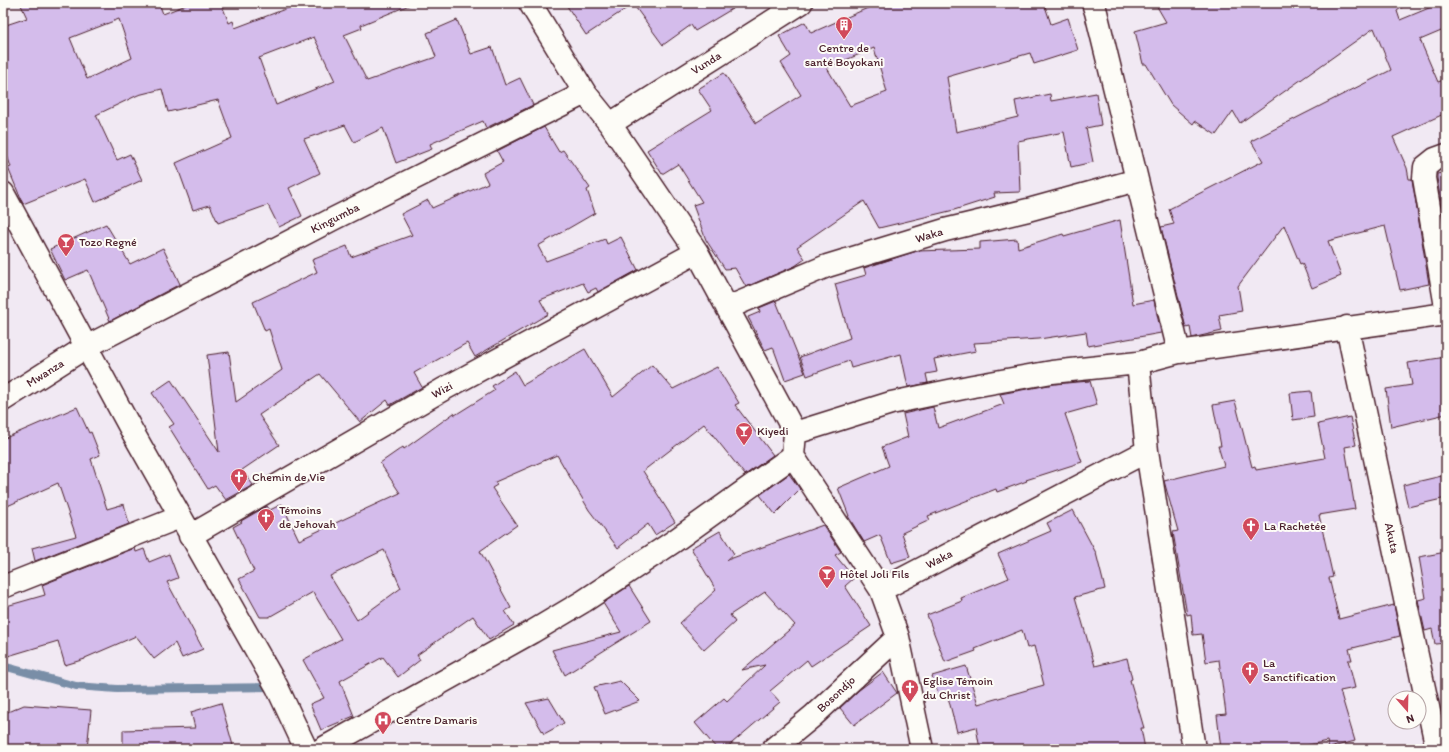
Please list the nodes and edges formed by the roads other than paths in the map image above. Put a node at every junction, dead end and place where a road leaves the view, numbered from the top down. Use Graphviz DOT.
graph roads {
  1 [pos="530,3"];
  2 [pos="801,3"];
  3 [pos="1093,3"];
  4 [pos="585,93"];
  5 [pos="610,124"];
  6 [pos="1446,155"];
  7 [pos="1137,180"];
  8 [pos="6,203"];
  9 [pos="697,252"];
  10 [pos="1446,307"];
  11 [pos="727,308"];
  12 [pos="1446,314"];
  13 [pos="1347,327"];
  14 [pos="86,347"];
  15 [pos="1179,352"];
  16 [pos="1138,363"];
  17 [pos="3,400"];
  18 [pos="795,433"];
  19 [pos="1147,451"];
  20 [pos="793,456"];
  21 [pos="180,517"];
  22 [pos="190,536"];
  23 [pos="3,587"];
  24 [pos="881,590"];
  25 [pos="898,638"];
  26 [pos="306,749"];
  27 [pos="322,749"];
  28 [pos="773,749"];
  29 [pos="922,749"];
  30 [pos="1194,749"];
  31 [pos="1437,749"];
  1 -- 4 [label="street"];
  2 -- 5 [label="street, Vunda"];
  3 -- 7 [label="street"];
  4 -- 5 [label="street"];
  4 -- 14 [label="street, Kingumba"];
  5 -- 9 [label="street"];
  6 -- 10 [label="street"];
  7 -- 11 [label="street, Waka"];
  7 -- 15 [label="street"];
  8 -- 14 [label="street"];
  9 -- 11 [label="street"];
  9 -- 22 [label="street, Wizi"];
  11 -- 18 [label="street"];
  12 -- 13 [label="street"];
  13 -- 15 [label="street"];
  13 -- 31 [label="street, Akuta"];
  14 -- 17 [label="street, Mwanza"];
  14 -- 21 [label="street"];
  15 -- 16 [label="street"];
  16 -- 18 [label="street"];
  16 -- 19 [label="street"];
  18 -- 20 [label="street"];
  19 -- 24 [label="street, Waka"];
  19 -- 30 [label="street"];
  20 -- 24 [label="street"];
  20 -- 27 [label="street"];
  21 -- 22 [label="street"];
  21 -- 23 [label="street"];
  22 -- 26 [label="street"];
  24 -- 25 [label="street"];
  25 -- 28 [label="street, Bosondjo"];
  25 -- 29 [label="street"];
}
